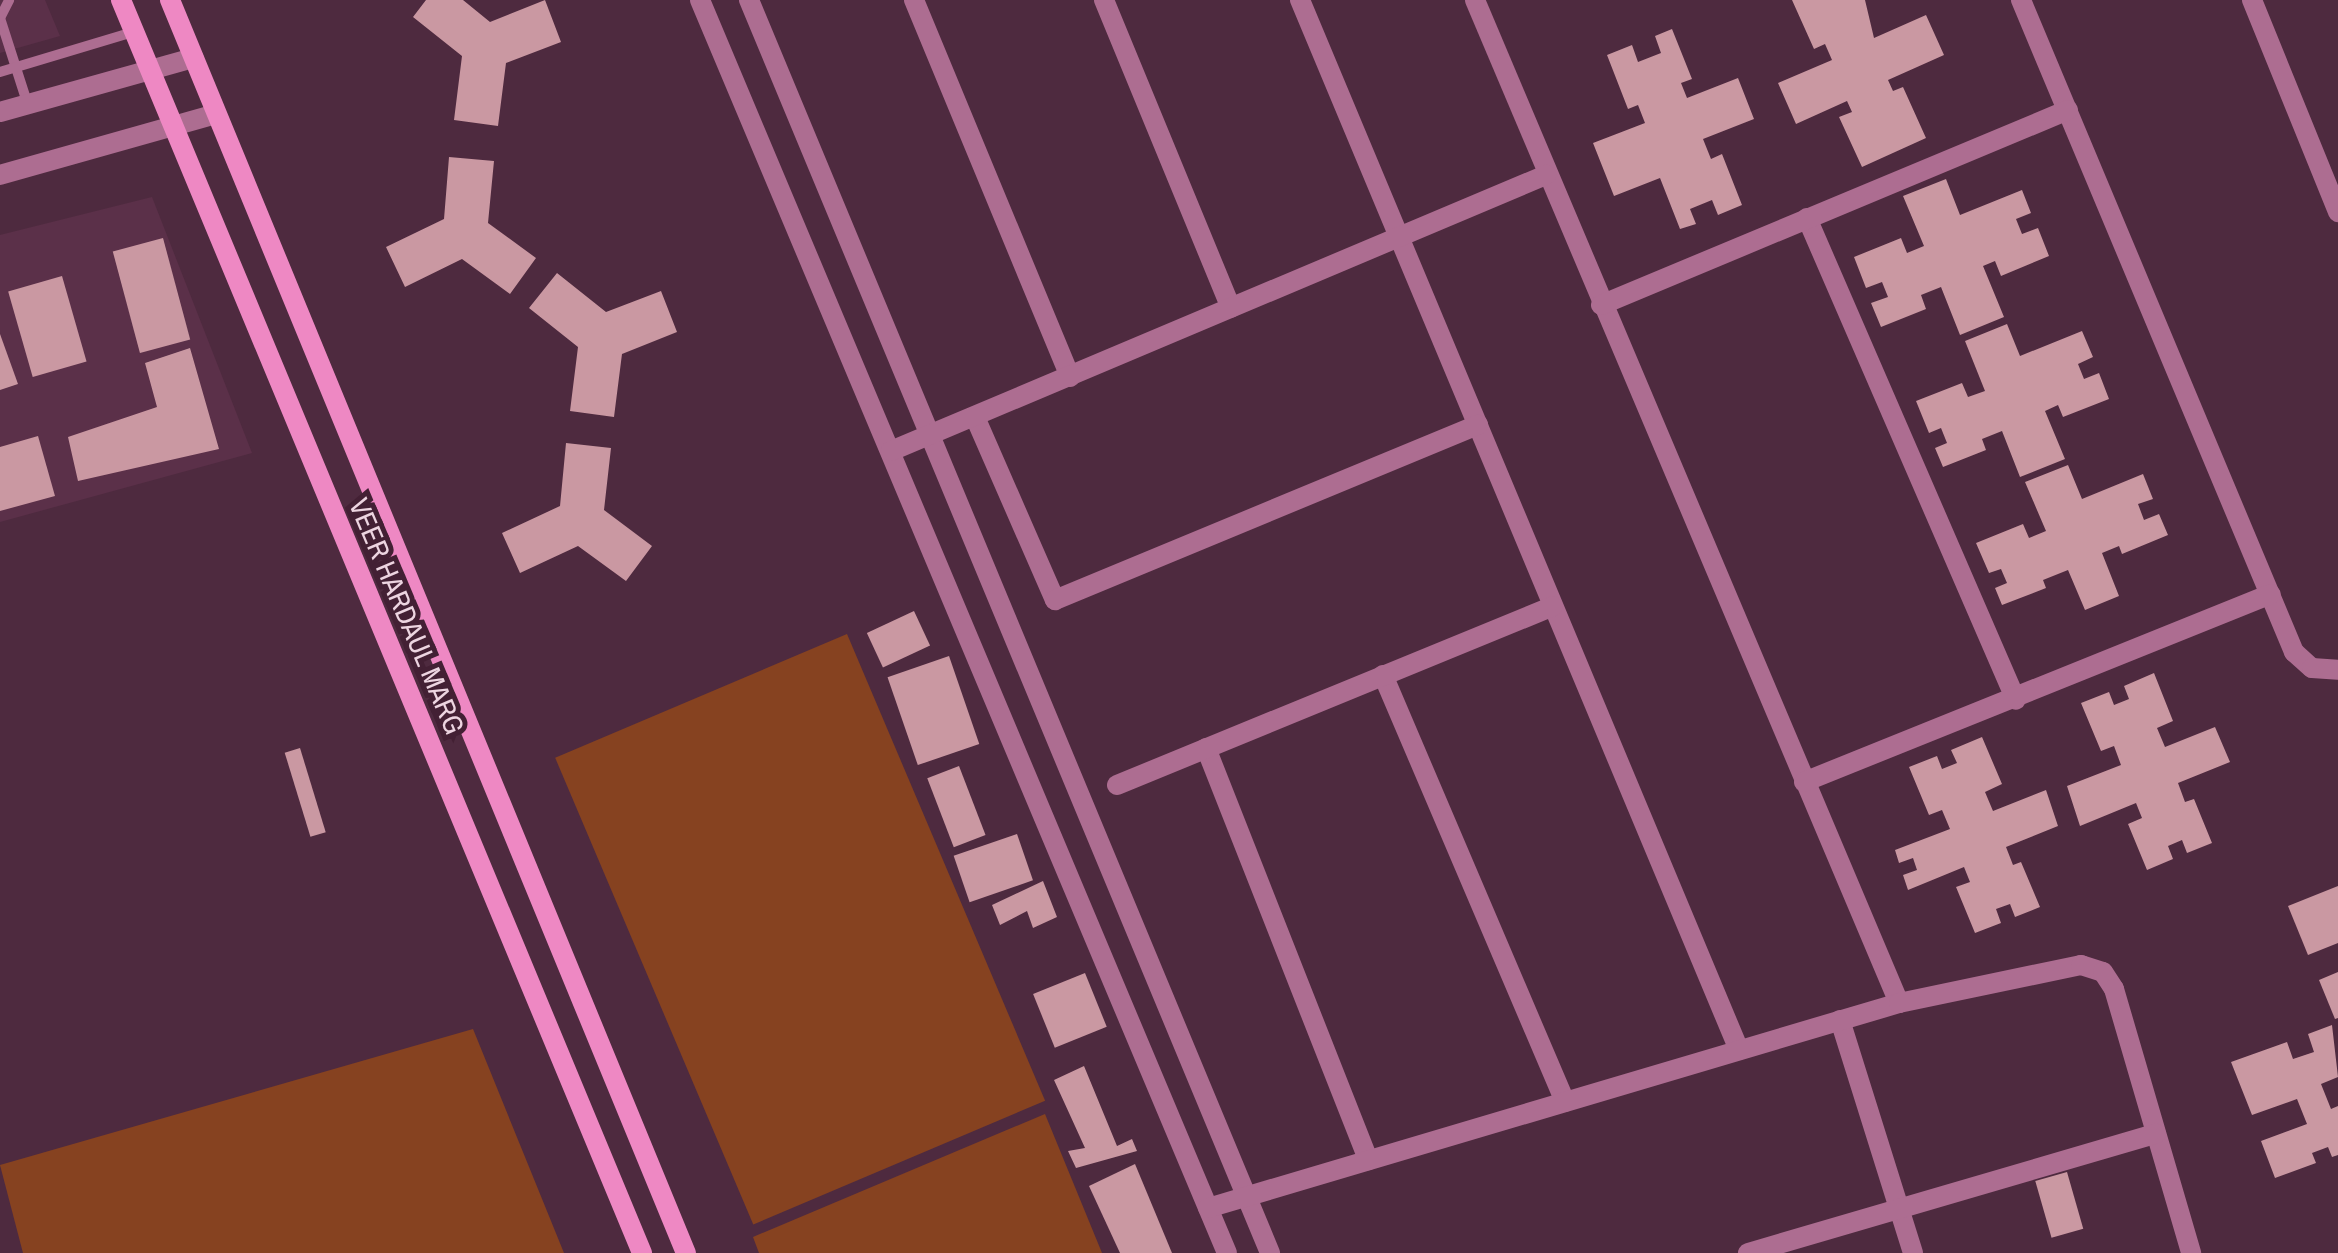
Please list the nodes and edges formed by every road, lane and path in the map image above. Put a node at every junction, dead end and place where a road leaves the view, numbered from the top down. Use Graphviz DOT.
graph roads {
  1 [pos="9,0"];
  2 [pos="120,0"];
  3 [pos="170,0"];
  4 [pos="700,0"];
  5 [pos="749,0"];
  6 [pos="914,0"];
  7 [pos="1104,0"];
  8 [pos="1300,0"];
  9 [pos="1474,0"];
  10 [pos="2022,0"];
  11 [pos="2252,0"];
  12 [pos="0,18"];
  13 [pos="134,32"];
  14 [pos="194,58"];
  15 [pos="18,66"];
  16 [pos="150,70"];
  17 [pos="0,72"];
  18 [pos="28,105"];
  19 [pos="2068,110"];
  20 [pos="0,112"];
  21 [pos="216,114"];
  22 [pos="173,126"];
  23 [pos="0,175"];
  24 [pos="1546,175"];
  25 [pos="2338,212"];
  26 [pos="1808,218"];
  27 [pos="1399,236"];
  28 [pos="1601,305"];
  29 [pos="1231,308"];
  30 [pos="1070,377"];
  31 [pos="975,417"];
  32 [pos="1478,424"];
  33 [pos="932,432"];
  34 [pos="891,452"];
  35 [pos="2272,594"];
  36 [pos="1553,606"];
  37 [pos="2338,670"];
  38 [pos="1383,676"];
  39 [pos="2016,700"];
  40 [pos="1206,748"];
  41 [pos="1804,782"];
  42 [pos="1117,785"];
  43 [pos="1898,1003"];
  44 [pos="1840,1020"];
  45 [pos="1739,1050"];
  46 [pos="1565,1102"];
  47 [pos="2156,1134"];
  48 [pos="1368,1160"];
  49 [pos="1246,1194"];
  50 [pos="1208,1208"];
  51 [pos="1900,1208"];
  52 [pos="642,1253"];
  53 [pos="686,1253"];
  54 [pos="1226,1253"];
  55 [pos="1270,1253"];
  56 [pos="1748,1253"];
  57 [pos="1913,1253"];
  58 [pos="2191,1253"];
  1 -- 12 [label="lane"];
  2 -- 13 [label="street, VEER HARDAUL MARG"];
  3 -- 14 [label="street, VEER HARDAUL MARG"];
  4 -- 34 [label="street"];
  5 -- 33 [label="street"];
  6 -- 30 [label="street"];
  7 -- 29 [label="street"];
  8 -- 27 [label="street"];
  9 -- 24 [label="street"];
  10 -- 19 [label="street"];
  11 -- 25 [label="street"];
  12 -- 15 [label="lane"];
  13 -- 15 [label="lane"];
  13 -- 16 [label="street, VEER HARDAUL MARG"];
  14 -- 16 [label="street"];
  14 -- 21 [label="street, VEER HARDAUL MARG"];
  15 -- 17 [label="lane"];
  15 -- 18 [label="lane"];
  16 -- 18 [label="street"];
  16 -- 22 [label="street, VEER HARDAUL MARG"];
  18 -- 20 [label="street"];
  19 -- 26 [label="street"];
  19 -- 35 [label="street"];
  21 -- 22 [label="street"];
  21 -- 53 [label="street, VEER HARDAUL MARG"];
  22 -- 23 [label="street"];
  22 -- 52 [label="street, VEER HARDAUL MARG"];
  24 -- 27 [label="street"];
  24 -- 28 [label="street"];
  26 -- 28 [label="street"];
  26 -- 39 [label="street"];
  27 -- 29 [label="street"];
  27 -- 32 [label="street"];
  28 -- 41 [label="street"];
  29 -- 30 [label="street"];
  30 -- 31 [label="street"];
  31 -- 32 [label="street"];
  31 -- 33 [label="street"];
  32 -- 36 [label="street"];
  33 -- 34 [label="street"];
  33 -- 49 [label="street"];
  34 -- 50 [label="street"];
  35 -- 37 [label="street"];
  35 -- 39 [label="street"];
  36 -- 38 [label="street"];
  36 -- 45 [label="street"];
  38 -- 40 [label="street"];
  38 -- 46 [label="street"];
  39 -- 41 [label="street"];
  40 -- 42 [label="street"];
  40 -- 48 [label="street"];
  41 -- 43 [label="street"];
  43 -- 44 [label="street"];
  43 -- 47 [label="street"];
  44 -- 45 [label="street"];
  44 -- 51 [label="street"];
  45 -- 46 [label="street"];
  46 -- 48 [label="street"];
  47 -- 51 [label="street"];
  47 -- 58 [label="street"];
  48 -- 49 [label="street"];
  49 -- 50 [label="street"];
  49 -- 55 [label="street"];
  50 -- 54 [label="street"];
  51 -- 56 [label="street"];
  51 -- 57 [label="street"];
}
